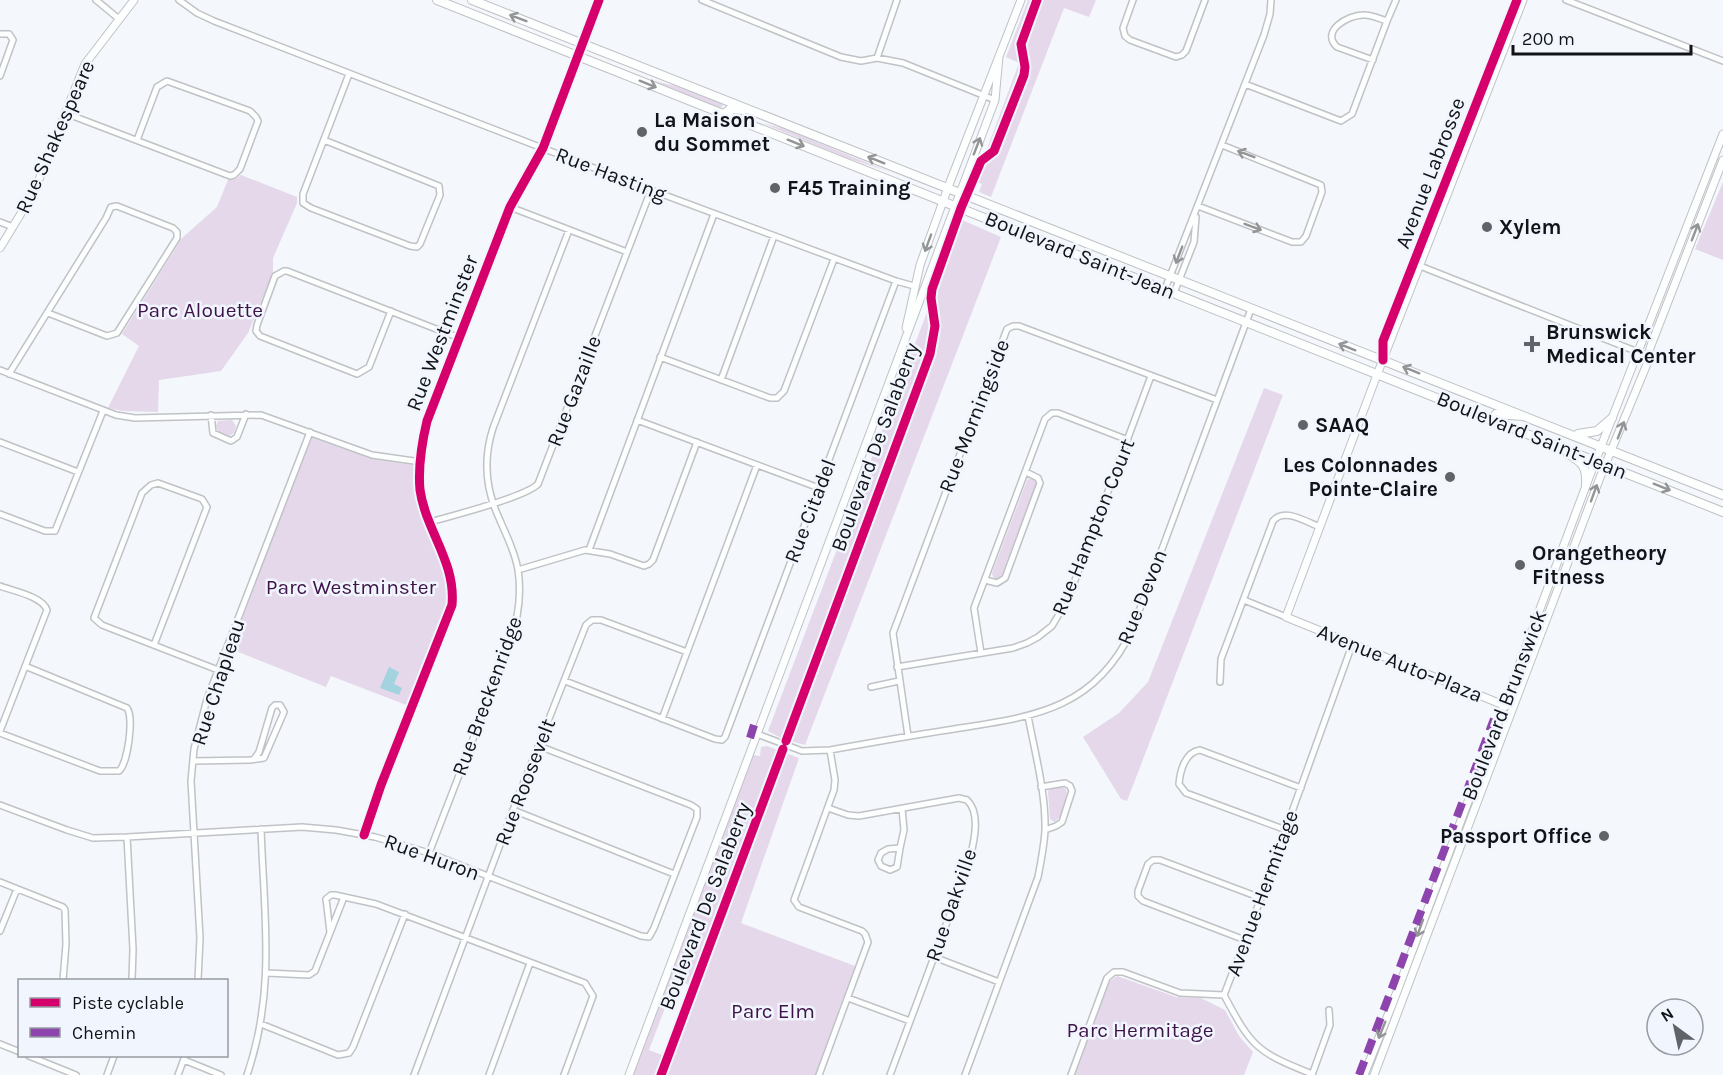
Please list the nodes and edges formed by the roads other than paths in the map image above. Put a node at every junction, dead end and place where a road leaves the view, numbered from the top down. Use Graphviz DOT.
graph roads {
  1 [pos="96,0"];
  2 [pos="134,0"];
  3 [pos="179,0"];
  4 [pos="436,0"];
  5 [pos="472,0"];
  6 [pos="599,0"];
  7 [pos="702,0"];
  8 [pos="897,0"];
  9 [pos="1021,0"];
  10 [pos="1133,0"];
  11 [pos="1206,0"];
  12 [pos="1271,0"];
  13 [pos="1396,0"];
  14 [pos="1523,0"];
  15 [pos="1566,0"];
  16 [pos="120,19"];
  17 [pos="1386,21"];
  18 [pos="0,34"];
  19 [pos="582,43"];
  20 [pos="578,56"];
  21 [pos="999,56"];
  22 [pos="877,58"];
  23 [pos="1373,60"];
  24 [pos="1723,61"];
  25 [pos="349,74"];
  26 [pos="0,76"];
  27 [pos="1245,84"];
  28 [pos="984,96"];
  29 [pos="995,100"];
  30 [pos="753,111"];
  31 [pos="65,113"];
  32 [pos="724,114"];
  33 [pos="1723,134"];
  34 [pos="324,140"];
  35 [pos="137,141"];
  36 [pos="1222,145"];
  37 [pos="543,148"];
  38 [pos="1713,160"];
  39 [pos="1722,162"];
  40 [pos="948,189"];
  41 [pos="651,190"];
  42 [pos="959,193"];
  43 [pos="944,201"];
  44 [pos="955,205"];
  45 [pos="510,207"];
  46 [pos="1197,209"];
  47 [pos="714,214"];
  48 [pos="0,222"];
  49 [pos="13,227"];
  50 [pos="569,230"];
  51 [pos="774,236"];
  52 [pos="0,248"];
  53 [pos="627,252"];
  54 [pos="834,259"];
  55 [pos="1420,266"];
  56 [pos="1170,277"];
  57 [pos="896,281"];
  58 [pos="1179,281"];
  59 [pos="914,286"];
  60 [pos="1165,289"];
  61 [pos="1174,293"];
  62 [pos="1251,309"];
  63 [pos="391,311"];
  64 [pos="48,313"];
  65 [pos="1246,322"];
  66 [pos="458,337"];
  67 [pos="905,337"];
  68 [pos="1638,352"];
  69 [pos="1648,356"];
  70 [pos="660,357"];
  71 [pos="1383,360"];
  72 [pos="0,370"];
  73 [pos="9,374"];
  74 [pos="1377,374"];
  75 [pos="1151,376"];
  76 [pos="721,380"];
  77 [pos="1217,400"];
  78 [pos="103,411"];
  79 [pos="246,414"];
  80 [pos="211,415"];
  81 [pos="1528,416"];
  82 [pos="1491,418"];
  83 [pos="1612,418"];
  84 [pos="637,420"];
  85 [pos="310,432"];
  86 [pos="1574,434"];
  87 [pos="1128,440"];
  88 [pos="0,442"];
  89 [pos="697,442"];
  90 [pos="1549,442"];
  91 [pos="1602,445"];
  92 [pos="1612,450"];
  93 [pos="1596,460"];
  94 [pos="421,462"];
  95 [pos="1606,464"];
  96 [pos="757,465"];
  97 [pos="78,472"];
  98 [pos="1026,472"];
  99 [pos="1586,484"];
  100 [pos="819,488"];
  101 [pos="1723,495"];
  102 [pos="493,504"];
  103 [pos="1723,512"];
  104 [pos="0,514"];
  105 [pos="430,522"];
  106 [pos="1320,526"];
  107 [pos="589,550"];
  108 [pos="518,570"];
  109 [pos="985,580"];
  110 [pos="0,586"];
  111 [pos="1244,600"];
  112 [pos="1286,617"];
  113 [pos="154,645"];
  114 [pos="1352,645"];
  115 [pos="687,652"];
  116 [pos="981,653"];
  117 [pos="25,666"];
  118 [pos="897,667"];
  119 [pos="218,670"];
  120 [pos="564,681"];
  121 [pos="899,681"];
  122 [pos="1220,682"];
  123 [pos="871,687"];
  124 [pos="1504,705"];
  125 [pos="1513,709"];
  126 [pos="1028,716"];
  127 [pos="662,719"];
  128 [pos="0,732"];
  129 [pos="757,734"];
  130 [pos="908,736"];
  131 [pos="539,746"];
  132 [pos="830,750"];
  133 [pos="254,759"];
  134 [pos="193,761"];
  135 [pos="1041,787"];
  136 [pos="1301,788"];
  137 [pos="0,805"];
  138 [pos="828,808"];
  139 [pos="902,808"];
  140 [pos="513,810"];
  141 [pos="261,829"];
  142 [pos="1045,830"];
  143 [pos="1286,830"];
  144 [pos="194,833"];
  145 [pos="364,835"];
  146 [pos="127,837"];
  147 [pos="900,849"];
  148 [pos="429,853"];
  149 [pos="674,874"];
  150 [pos="488,877"];
  151 [pos="0,882"];
  152 [pos="17,889"];
  153 [pos="344,897"];
  154 [pos="1261,898"];
  155 [pos="405,914"];
  156 [pos="0,932"];
  157 [pos="330,932"];
  158 [pos="465,938"];
  159 [pos="1245,940"];
  160 [pos="934,957"];
  161 [pos="530,963"];
  162 [pos="267,973"];
  163 [pos="63,979"];
  164 [pos="132,979"];
  165 [pos="198,979"];
  166 [pos="999,982"];
  167 [pos="1224,996"];
  168 [pos="848,998"];
  169 [pos="1329,1010"];
  170 [pos="910,1021"];
  171 [pos="261,1024"];
  172 [pos="0,1044"];
  173 [pos="18,1051"];
  174 [pos="37,1057"];
  175 [pos="114,1057"];
  176 [pos="184,1058"];
  177 [pos="76,1075"];
  178 [pos="107,1075"];
  179 [pos="178,1075"];
  180 [pos="221,1075"];
  181 [pos="247,1075"];
  182 [pos="414,1075"];
  183 [pos="489,1075"];
  184 [pos="564,1075"];
  185 [pos="629,1075"];
  186 [pos="819,1075"];
  187 [pos="890,1075"];
  188 [pos="965,1075"];
  189 [pos="1071,1075"];
  190 [pos="1312,1075"];
  191 [pos="1364,1075"];
  192 [pos="1374,1075"];
  1 -- 16 [label="street"];
  2 -- 16 [label="street, Rue Shakespeare"];
  3 -- 25 [label="street, Rue Hasting"];
  4 -- 20 [label="main road, Boulevard Saint-Jean"];
  19 -- 5 [label="main road, Boulevard Saint-Jean, one-way"];
  6 -- 19 [label="street, Rue Westminster"];
  7 -- 22 [label="street"];
  8 -- 22 [label="street"];
  9 -- 21 [label="street, Boulevard De Salaberry"];
  10 -- 11 [label="street"];
  12 -- 27 [label="street"];
  13 -- 17 [label="street"];
  14 -- 55 [label="street, Avenue Labrosse"];
  15 -- 24 [label="street"];
  16 -- 31 [label="street, Rue Shakespeare"];
  17 -- 23 [label="street"];
  17 -- 23 [label="street"];
  18 -- 26 [label="street"];
  19 -- 20 [label="street, Rue Westminster"];
  19 -- 30 [label="main road, Boulevard Saint-Jean"];
  20 -- 32 [label="main road, Boulevard Saint-Jean, one-way"];
  20 -- 37 [label="street, Rue Westminster"];
  21 -- 28 [label="street, Boulevard De Salaberry"];
  21 -- 29 [label="street, Boulevard De Salaberry"];
  22 -- 28 [label="street"];
  23 -- 27 [label="street"];
  25 -- 34 [label="street"];
  25 -- 37 [label="street, Rue Hasting"];
  27 -- 36 [label="street"];
  28 -- 29 [label="street"];
  28 -- 40 [label="street, Boulevard De Salaberry"];
  42 -- 29 [label="street, Boulevard De Salaberry, one-way"];
  30 -- 32 [label="main road"];
  40 -- 30 [label="main road, Boulevard Saint-Jean, one-way"];
  31 -- 35 [label="street"];
  31 -- 49 [label="street, Rue Shakespeare"];
  32 -- 43 [label="main road, Boulevard Saint-Jean, one-way"];
  33 -- 38 [label="street, Boulevard Brunswick"];
  34 -- 34 [label="street"];
  35 -- 35 [label="street"];
  36 -- 46 [label="street"];
  46 -- 36 [label="street, one-way"];
  37 -- 41 [label="street, Rue Hasting"];
  37 -- 45 [label="street, Rue Westminster"];
  38 -- 39 [label="street"];
  38 -- 68 [label="street, Boulevard Brunswick"];
  69 -- 39 [label="street, Boulevard Brunswick, one-way"];
  40 -- 42 [label="main road, Boulevard Saint-Jean"];
  40 -- 43 [label="street, Boulevard De Salaberry"];
  41 -- 47 [label="street, Rue Hasting"];
  41 -- 53 [label="street, Rue Gazaille"];
  42 -- 44 [label="street, Boulevard De Salaberry"];
  42 -- 56 [label="main road, Boulevard Saint-Jean"];
  43 -- 44 [label="main road, Boulevard Saint-Jean"];
  43 -- 59 [label="street, Boulevard De Salaberry, one-way"];
  44 -- 60 [label="main road, Boulevard Saint-Jean"];
  44 -- 67 [label="street, Boulevard De Salaberry"];
  45 -- 50 [label="street"];
  45 -- 66 [label="street, Rue Westminster"];
  46 -- 56 [label="street, one-way"];
  46 -- 58 [label="street"];
  47 -- 51 [label="street, Rue Hasting"];
  47 -- 70 [label="street"];
  48 -- 49 [label="street"];
  49 -- 52 [label="street, Rue Shakespeare"];
  50 -- 53 [label="street"];
  50 -- 102 [label="street, Rue Breckenridge"];
  51 -- 54 [label="street, Rue Hasting"];
  51 -- 76 [label="street"];
  53 -- 102 [label="street, Rue Gazaille"];
  54 -- 57 [label="street, Rue Hasting"];
  54 -- 76 [label="street"];
  55 -- 68 [label="street"];
  55 -- 71 [label="street, Avenue Labrosse"];
  56 -- 58 [label="main road, Boulevard Saint-Jean"];
  56 -- 60 [label="street"];
  57 -- 59 [label="street, Rue Hasting"];
  57 -- 100 [label="street, Rue Citadel"];
  58 -- 61 [label="street"];
  58 -- 62 [label="main road, Boulevard Saint-Jean"];
  59 -- 67 [label="street, Boulevard De Salaberry"];
  60 -- 61 [label="main road, Boulevard Saint-Jean"];
  61 -- 65 [label="main road, Boulevard Saint-Jean"];
  62 -- 65 [label="street, Rue Devon"];
  71 -- 62 [label="main road, Boulevard Saint-Jean, one-way"];
  63 -- 63 [label="street"];
  63 -- 66 [label="street"];
  64 -- 64 [label="street"];
  64 -- 73 [label="street"];
  65 -- 74 [label="main road, Boulevard Saint-Jean"];
  65 -- 77 [label="street, Rue Devon"];
  66 -- 94 [label="street, Rue Westminster"];
  67 -- 129 [label="street, Boulevard De Salaberry"];
  68 -- 69 [label="street"];
  68 -- 83 [label="street, Boulevard Brunswick"];
  92 -- 69 [label="street, Boulevard Brunswick, one-way"];
  70 -- 76 [label="street"];
  70 -- 84 [label="street"];
  71 -- 74 [label="street, Avenue Labrosse"];
  81 -- 71 [label="main road, Boulevard Saint-Jean, one-way"];
  72 -- 73 [label="street"];
  73 -- 78 [label="street"];
  74 -- 82 [label="main road, Boulevard Saint-Jean"];
  74 -- 106 [label="street, Avenue Labrosse"];
  75 -- 77 [label="street, Rue Morningside"];
  75 -- 87 [label="street, Rue Hampton Court"];
  75 -- 118 [label="street, Rue Morningside"];
  77 -- 126 [label="street, Rue Devon"];
  78 -- 80 [label="street"];
  78 -- 97 [label="street"];
  79 -- 80 [label="street"];
  79 -- 80 [label="street"];
  79 -- 85 [label="street"];
  81 -- 82 [label="main road"];
  81 -- 86 [label="main road, Boulevard Saint-Jean"];
  82 -- 90 [label="main road, Boulevard Saint-Jean"];
  83 -- 86 [label="main road"];
  83 -- 91 [label="street, Boulevard Brunswick"];
  84 -- 89 [label="street"];
  84 -- 107 [label="street"];
  85 -- 94 [label="street"];
  85 -- 119 [label="street, Rue Chapleau"];
  86 -- 91 [label="main road, Boulevard Saint-Jean"];
  87 -- 98 [label="street"];
  87 -- 116 [label="street, Rue Hampton Court"];
  88 -- 97 [label="street"];
  89 -- 96 [label="street"];
  89 -- 107 [label="street"];
  90 -- 93 [label="main road, Boulevard Saint-Jean"];
  90 -- 99 [label="main road"];
  91 -- 92 [label="main road, Boulevard Saint-Jean"];
  91 -- 93 [label="street, Boulevard Brunswick"];
  92 -- 95 [label="street, Boulevard Brunswick"];
  92 -- 101 [label="main road, Boulevard Saint-Jean"];
  93 -- 95 [label="main road, Boulevard Saint-Jean"];
  93 -- 99 [label="street, Boulevard Brunswick"];
  94 -- 105 [label="street, Rue Westminster"];
  95 -- 103 [label="main road, Boulevard Saint-Jean, one-way"];
  125 -- 95 [label="street, Boulevard Brunswick, one-way"];
  96 -- 100 [label="street"];
  96 -- 115 [label="street"];
  97 -- 104 [label="street"];
  98 -- 109 [label="street"];
  98 -- 109 [label="street"];
  99 -- 124 [label="street, Boulevard Brunswick"];
  100 -- 127 [label="street, Rue Citadel"];
  102 -- 105 [label="street, Rue Gazaille"];
  102 -- 108 [label="street, Rue Breckenridge"];
  105 -- 145 [label="street, Rue Westminster"];
  106 -- 111 [label="street"];
  106 -- 112 [label="street, Avenue Labrosse"];
  107 -- 108 [label="street"];
  108 -- 148 [label="street, Rue Breckenridge"];
  109 -- 116 [label="street"];
  110 -- 117 [label="street"];
  111 -- 112 [label="street"];
  111 -- 122 [label="street"];
  112 -- 114 [label="street, Avenue Auto-Plaza"];
  113 -- 113 [label="street"];
  113 -- 119 [label="street"];
  114 -- 124 [label="street, Avenue Auto-Plaza"];
  114 -- 136 [label="street, Avenue Hermitage"];
  115 -- 120 [label="street, Rue Roosevelt"];
  115 -- 127 [label="street"];
  116 -- 118 [label="street, Rue Hampton Court"];
  117 -- 128 [label="street"];
  117 -- 128 [label="street"];
  118 -- 121 [label="street, Rue Morningside"];
  119 -- 134 [label="street, Rue Chapleau"];
  120 -- 127 [label="street"];
  120 -- 131 [label="street, Rue Roosevelt"];
  121 -- 123 [label="street"];
  121 -- 130 [label="street, Rue Morningside"];
  124 -- 125 [label="street, Avenue Auto-Plaza"];
  124 -- 191 [label="street, Boulevard Brunswick, one-way"];
  125 -- 192 [label="street, Boulevard Brunswick"];
  126 -- 130 [label="street, Rue Devon"];
  126 -- 135 [label="street"];
  129 -- 132 [label="street, Rue Devon"];
  129 -- 185 [label="street, Boulevard De Salaberry"];
  130 -- 132 [label="street, Rue Devon"];
  131 -- 140 [label="street, Rue Roosevelt"];
  131 -- 149 [label="street, Rue Huron"];
  132 -- 138 [label="street"];
  133 -- 133 [label="street"];
  133 -- 134 [label="street"];
  134 -- 144 [label="street, Rue Chapleau"];
  135 -- 142 [label="street"];
  135 -- 142 [label="street"];
  136 -- 143 [label="street, Avenue Hermitage"];
  136 -- 143 [label="street"];
  137 -- 146 [label="street, Rue Huron"];
  138 -- 139 [label="street, Rue Oakville"];
  138 -- 168 [label="street"];
  139 -- 147 [label="street"];
  139 -- 160 [label="street, Rue Oakville"];
  140 -- 149 [label="street"];
  140 -- 150 [label="street, Rue Roosevelt"];
  141 -- 144 [label="street, Rue Huron"];
  141 -- 145 [label="street, Rue Huron"];
  141 -- 162 [label="street"];
  142 -- 166 [label="street"];
  143 -- 154 [label="street, Avenue Hermitage"];
  144 -- 146 [label="street, Rue Huron"];
  144 -- 165 [label="street, Rue Chapleau"];
  145 -- 148 [label="street, Rue Huron"];
  146 -- 164 [label="street"];
  147 -- 147 [label="street"];
  148 -- 150 [label="street, Rue Huron"];
  149 -- 150 [label="street, Rue Huron"];
  150 -- 158 [label="street, Rue Roosevelt"];
  151 -- 152 [label="street"];
  152 -- 156 [label="street"];
  152 -- 163 [label="street"];
  153 -- 155 [label="street"];
  153 -- 157 [label="street"];
  153 -- 157 [label="street"];
  154 -- 159 [label="street, Avenue Hermitage"];
  154 -- 159 [label="street"];
  155 -- 158 [label="street"];
  155 -- 171 [label="street"];
  157 -- 162 [label="street"];
  158 -- 161 [label="street"];
  158 -- 182 [label="street, Rue Roosevelt"];
  159 -- 167 [label="street, Avenue Hermitage"];
  160 -- 166 [label="street"];
  160 -- 170 [label="street, Rue Oakville"];
  161 -- 183 [label="street"];
  161 -- 184 [label="street"];
  162 -- 171 [label="street"];
  166 -- 188 [label="street"];
  167 -- 189 [label="street, Avenue Hermitage"];
  167 -- 190 [label="street"];
  168 -- 170 [label="street"];
  168 -- 186 [label="street"];
  169 -- 190 [label="street"];
  170 -- 187 [label="street, Rue Oakville"];
  171 -- 181 [label="street"];
  172 -- 173 [label="street"];
  174 -- 177 [label="street"];
  175 -- 178 [label="street"];
  176 -- 179 [label="street"];
  176 -- 180 [label="street"];
}
